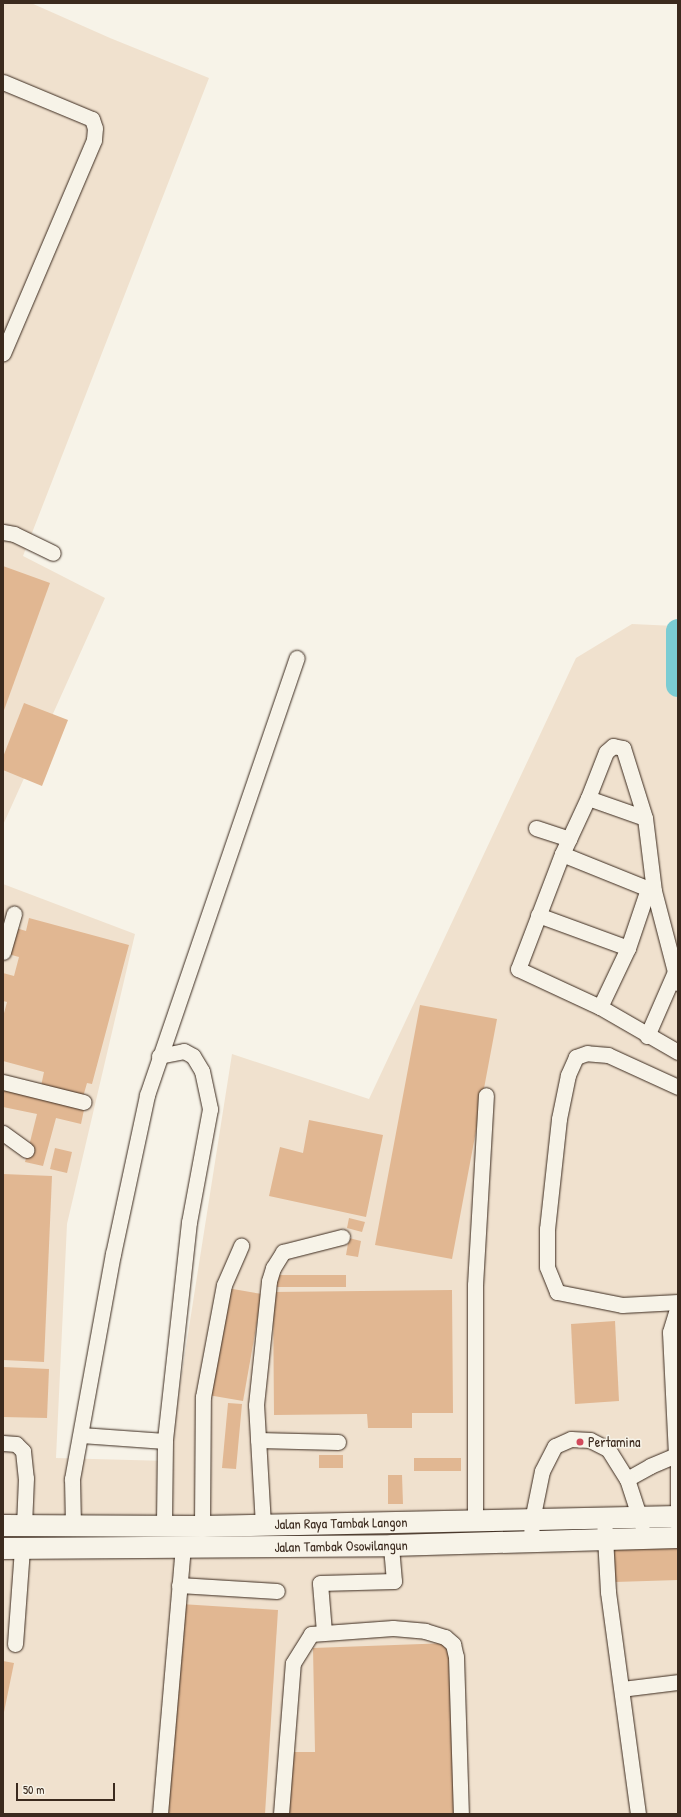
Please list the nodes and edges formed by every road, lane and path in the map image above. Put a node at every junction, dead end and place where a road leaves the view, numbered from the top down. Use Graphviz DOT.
graph roads {
  1 [pos="3,82"];
  2 [pos="3,353"];
  3 [pos="3,532"];
  4 [pos="53,553"];
  5 [pos="297,658"];
  6 [pos="588,798"];
  7 [pos="645,818"];
  8 [pos="536,828"];
  9 [pos="569,839"];
  10 [pos="562,854"];
  11 [pos="651,890"];
  12 [pos="14,914"];
  13 [pos="538,915"];
  14 [pos="628,948"];
  15 [pos="3,952"];
  16 [pos="676,978"];
  17 [pos="600,1007"];
  18 [pos="647,1036"];
  19 [pos="678,1052"];
  20 [pos="159,1056"];
  21 [pos="3,1082"];
  22 [pos="678,1087"];
  23 [pos="486,1095"];
  24 [pos="84,1102"];
  25 [pos="3,1133"];
  26 [pos="26,1150"];
  27 [pos="342,1237"];
  28 [pos="241,1246"];
  29 [pos="678,1304"];
  30 [pos="81,1435"];
  31 [pos="258,1440"];
  32 [pos="165,1441"];
  33 [pos="338,1442"];
  34 [pos="3,1443"];
  35 [pos="677,1455"];
  36 [pos="626,1480"];
  37 [pos="641,1517"];
  38 [pos="604,1518"];
  39 [pos="532,1520"];
  40 [pos="475,1521"];
  41 [pos="678,1521"];
  42 [pos="3,1525"];
  43 [pos="73,1525"];
  44 [pos="164,1525"];
  45 [pos="263,1525"];
  46 [pos="24,1526"];
  47 [pos="202,1526"];
  48 [pos="678,1537"];
  49 [pos="643,1538"];
  50 [pos="605,1541"];
  51 [pos="531,1543"];
  52 [pos="391,1545"];
  53 [pos="13,1548"];
  54 [pos="183,1548"];
  55 [pos="179,1585"];
  56 [pos="277,1590"];
  57 [pos="324,1632"];
  58 [pos="15,1644"];
  59 [pos="678,1682"];
  60 [pos="622,1689"];
  61 [pos="160,1814"];
  62 [pos="281,1814"];
  63 [pos="462,1814"];
  64 [pos="638,1814"];
  1 -- 2 [label="lane"];
  3 -- 4 [label="lane"];
  5 -- 20 [label="lane"];
  6 -- 7 [label="lane"];
  6 -- 7 [label="lane"];
  6 -- 9 [label="lane"];
  7 -- 11 [label="lane"];
  8 -- 9 [label="lane"];
  9 -- 10 [label="lane"];
  10 -- 11 [label="lane"];
  10 -- 13 [label="lane"];
  11 -- 14 [label="lane"];
  11 -- 16 [label="lane"];
  12 -- 15 [label="lane"];
  13 -- 14 [label="lane"];
  13 -- 17 [label="lane"];
  14 -- 17 [label="lane"];
  16 -- 18 [label="lane"];
  17 -- 18 [label="lane"];
  18 -- 19 [label="lane"];
  20 -- 30 [label="lane"];
  20 -- 32 [label="lane"];
  21 -- 24 [label="lane"];
  22 -- 29 [label="lane"];
  23 -- 40 [label="lane"];
  25 -- 26 [label="lane"];
  27 -- 31 [label="lane"];
  28 -- 47 [label="lane"];
  29 -- 35 [label="lane"];
  30 -- 32 [label="lane"];
  30 -- 43 [label="lane"];
  31 -- 33 [label="lane"];
  31 -- 45 [label="lane"];
  32 -- 44 [label="lane"];
  34 -- 46 [label="lane"];
  35 -- 36 [label="lane"];
  35 -- 41 [label="lane"];
  36 -- 37 [label="lane"];
  36 -- 39 [label="lane"];
  37 -- 38 [label="highway, Jalan Raya Tambak Langon"];
  37 -- 41 [label="highway, Jalan Raya Tambak Langon"];
  37 -- 49 [label="lane"];
  38 -- 39 [label="highway, Jalan Raya Tambak Langon"];
  38 -- 50 [label="lane"];
  39 -- 40 [label="highway, Jalan Raya Tambak Langon"];
  39 -- 51 [label="lane"];
  40 -- 45 [label="highway, Jalan Raya Tambak Langon"];
  42 -- 46 [label="highway, Jalan Raya Tambak Langon"];
  43 -- 44 [label="highway, Jalan Raya Tambak Langon"];
  43 -- 46 [label="highway, Jalan Raya Tambak Langon"];
  44 -- 47 [label="highway, Jalan Raya Tambak Langon"];
  45 -- 47 [label="highway, Jalan Raya Tambak Langon"];
  48 -- 49 [label="highway, Jalan Tambak Osowilangun"];
  49 -- 50 [label="highway, Jalan Tambak Osowilangun"];
  50 -- 51 [label="highway, Jalan Tambak Osowilangun"];
  50 -- 60 [label="lane"];
  51 -- 52 [label="highway, Jalan Tambak Osowilangun"];
  52 -- 54 [label="highway, Jalan Tambak Osowilangun"];
  52 -- 57 [label="lane"];
  53 -- 54 [label="highway, Jalan Tambak Osowilangun"];
  53 -- 58 [label="lane"];
  54 -- 55 [label="lane"];
  55 -- 56 [label="lane"];
  55 -- 61 [label="lane"];
  57 -- 62 [label="lane"];
  57 -- 63 [label="lane"];
  59 -- 60 [label="lane"];
  60 -- 64 [label="lane"];
}
